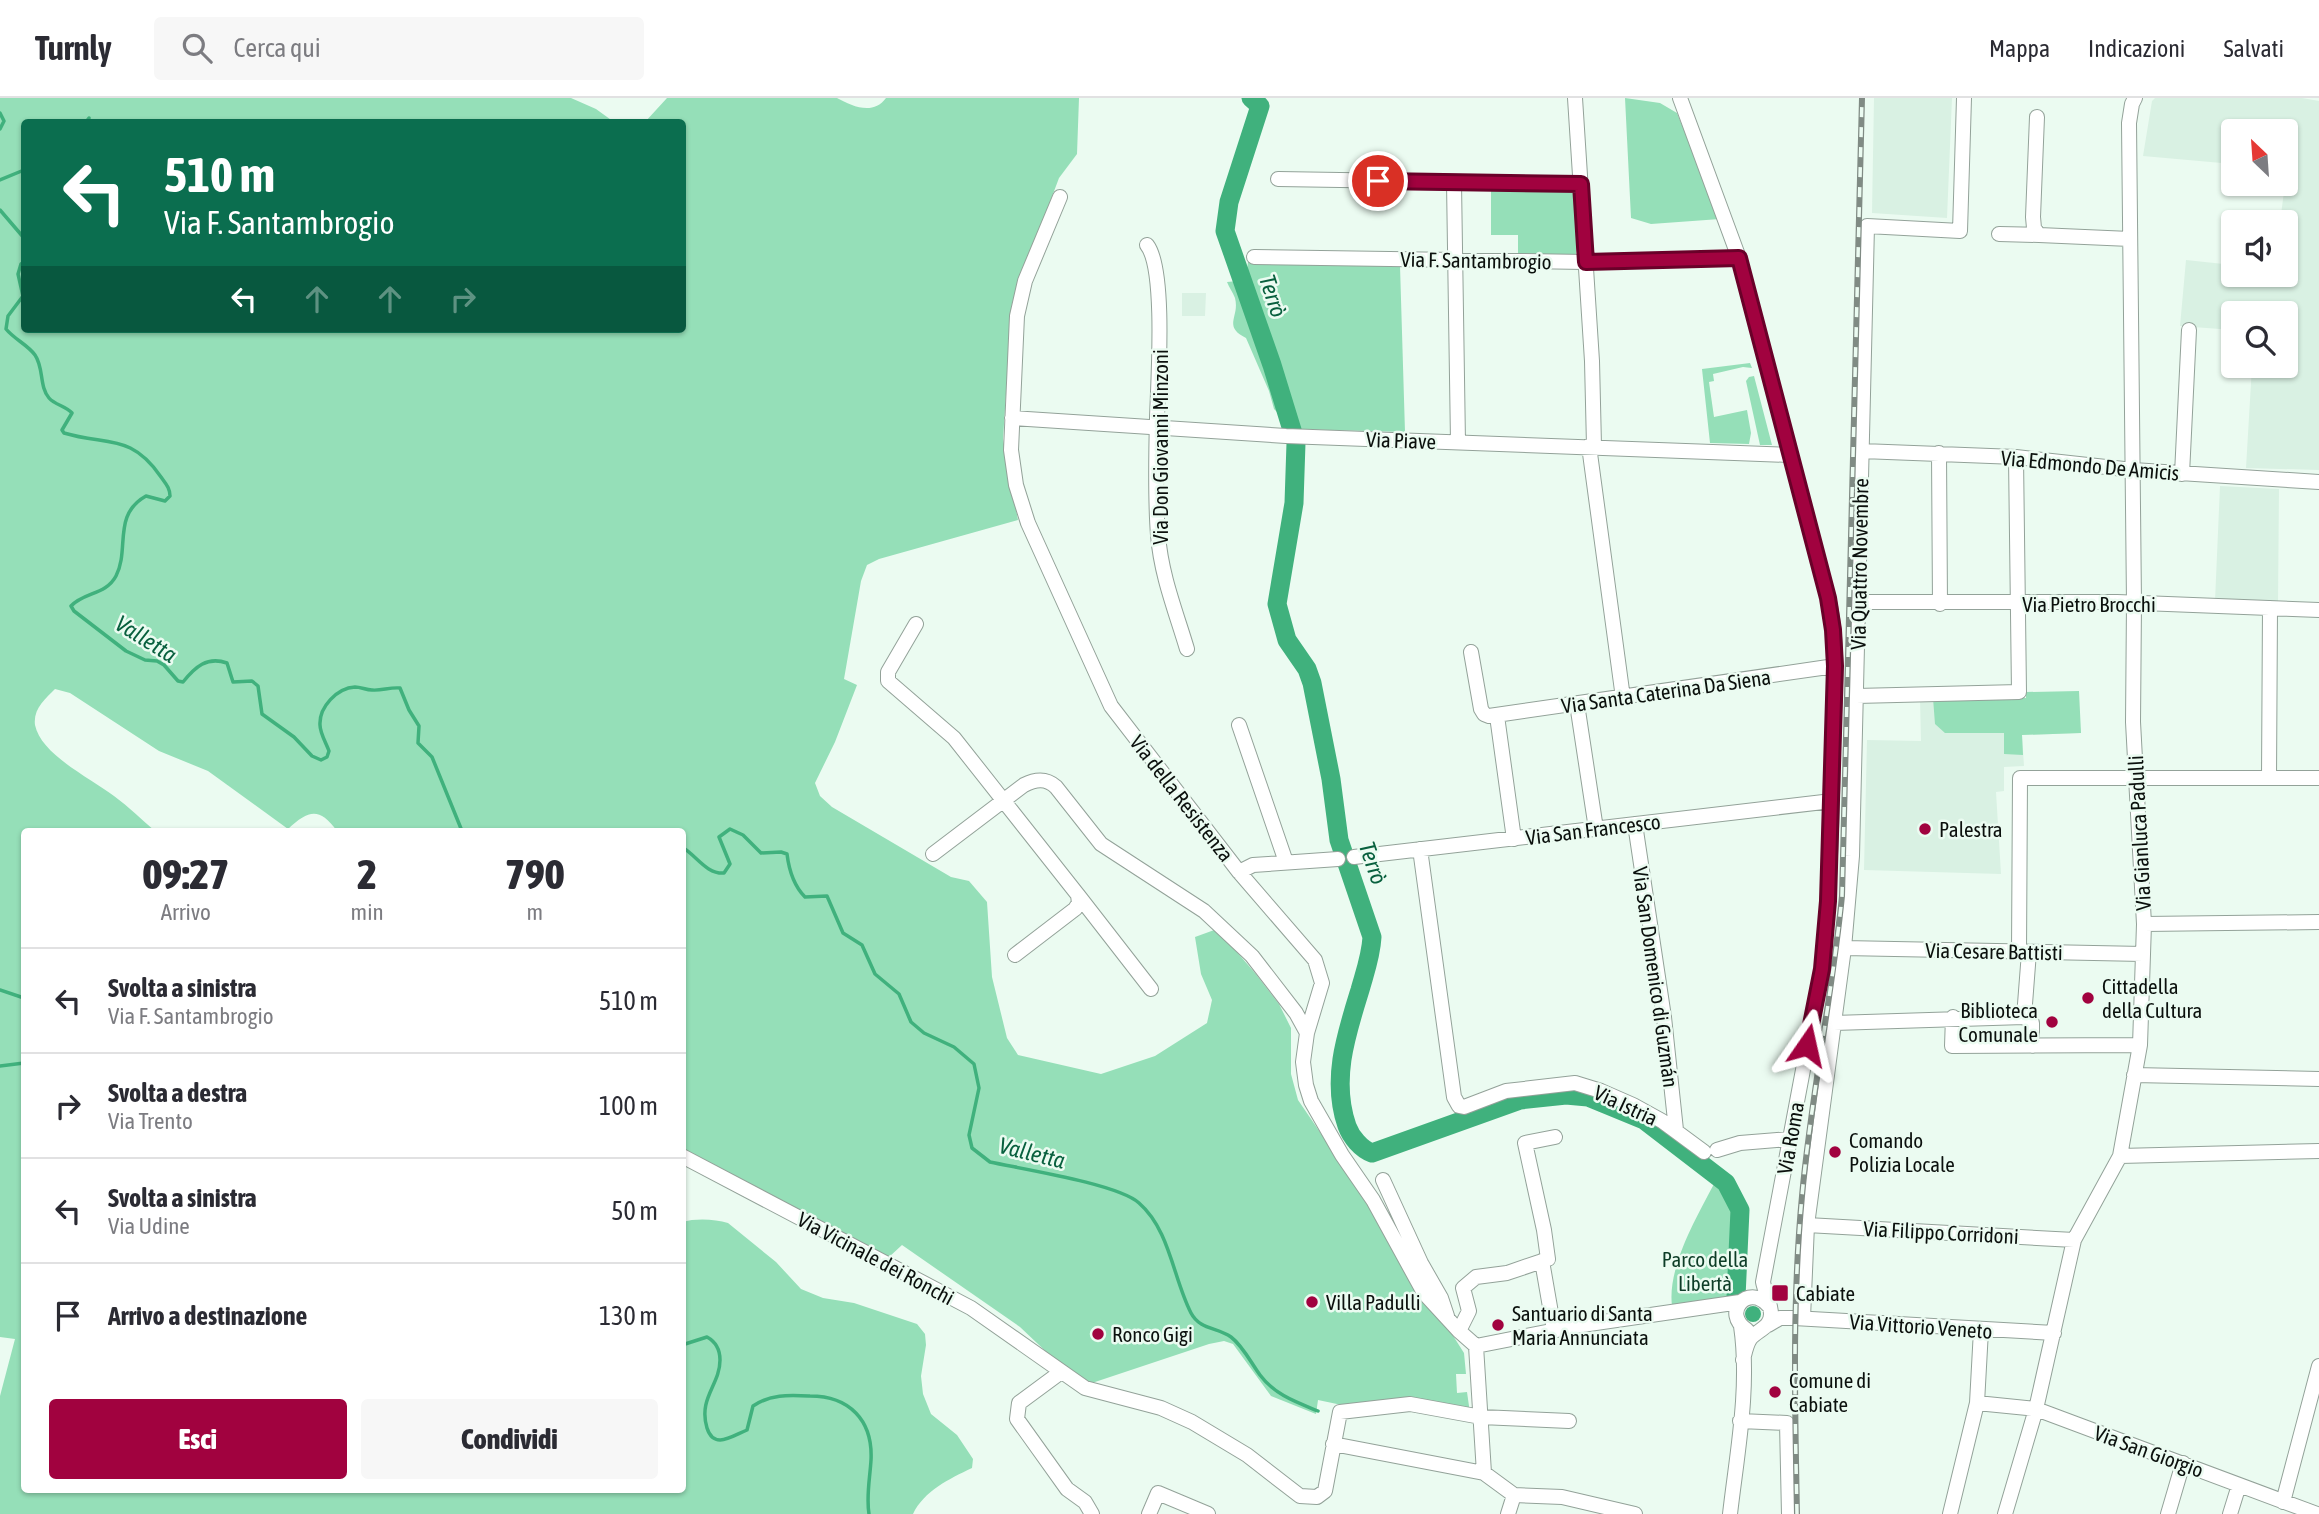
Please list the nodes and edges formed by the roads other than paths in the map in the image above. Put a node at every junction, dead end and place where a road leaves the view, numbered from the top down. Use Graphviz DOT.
graph roads {
  1 [pos="1575,98"];
  2 [pos="1666,98"];
  3 [pos="1964,98"];
  4 [pos="2121,98"];
  5 [pos="2135,98"];
  6 [pos="1681,99"];
  7 [pos="2037,117"];
  8 [pos="2129,123"];
  9 [pos="1278,179"];
  10 [pos="1454,183"];
  11 [pos="1581,184"];
  12 [pos="1060,197"];
  13 [pos="1999,234"];
  14 [pos="2039,235"];
  15 [pos="2130,239"];
  16 [pos="1147,244"];
  17 [pos="1254,257"];
  18 [pos="1739,258"];
  19 [pos="1454,259"];
  20 [pos="1586,262"];
  21 [pos="2189,330"];
  22 [pos="1012,418"];
  23 [pos="1157,426"];
  24 [pos="1458,442"];
  25 [pos="1591,446"];
  26 [pos="1862,451"];
  27 [pos="1940,453"];
  28 [pos="1790,455"];
  29 [pos="2016,457"];
  30 [pos="2133,470"];
  31 [pos="2182,474"];
  32 [pos="2319,482"];
  33 [pos="1860,602"];
  34 [pos="2134,603"];
  35 [pos="1941,604"];
  36 [pos="2017,604"];
  37 [pos="2270,608"];
  38 [pos="2319,610"];
  39 [pos="916,624"];
  40 [pos="1187,649"];
  41 [pos="1471,652"];
  42 [pos="1835,666"];
  43 [pos="1856,696"];
  44 [pos="1623,698"];
  45 [pos="1577,704"];
  46 [pos="1497,716"];
  47 [pos="1238,725"];
  48 [pos="2136,778"];
  49 [pos="2269,778"];
  50 [pos="2319,778"];
  51 [pos="1002,800"];
  52 [pos="1832,801"];
  53 [pos="1635,824"];
  54 [pos="1596,829"];
  55 [pos="1514,839"];
  56 [pos="1420,849"];
  57 [pos="933,854"];
  58 [pos="1354,857"];
  59 [pos="1338,859"];
  60 [pos="1286,862"];
  61 [pos="1239,872"];
  62 [pos="1078,895"];
  63 [pos="2319,922"];
  64 [pos="2144,924"];
  65 [pos="1844,948"];
  66 [pos="2024,952"];
  67 [pos="2143,954"];
  68 [pos="1015,956"];
  69 [pos="1151,989"];
  70 [pos="1952,1017"];
  71 [pos="2028,1020"];
  72 [pos="1834,1023"];
  73 [pos="1307,1033"];
  74 [pos="2140,1045"];
  75 [pos="2032,1046"];
  76 [pos="2134,1074"];
  77 [pos="2319,1079"];
  78 [pos="1676,1130"];
  79 [pos="1555,1137"];
  80 [pos="1790,1139"];
  81 [pos="2319,1151"];
  82 [pos="2120,1156"];
  83 [pos="686,1158"];
  84 [pos="1383,1180"];
  85 [pos="1807,1225"];
  86 [pos="2074,1240"];
  87 [pos="1542,1261"];
  88 [pos="1763,1282"];
  89 [pos="1745,1300"];
  90 [pos="1769,1306"];
  91 [pos="1448,1317"];
  92 [pos="1788,1318"];
  93 [pos="1803,1318"];
  94 [pos="1741,1326"];
  95 [pos="1763,1328"];
  96 [pos="1554,1330"];
  97 [pos="1981,1330"];
  98 [pos="1459,1331"];
  99 [pos="2054,1333"];
  100 [pos="1476,1346"];
  101 [pos="1744,1360"];
  102 [pos="2319,1366"];
  103 [pos="1062,1372"];
  104 [pos="1978,1404"];
  105 [pos="2036,1409"];
  106 [pos="1481,1417"];
  107 [pos="1740,1421"];
  108 [pos="1569,1422"];
  109 [pos="1333,1444"];
  110 [pos="2183,1463"];
  111 [pos="1484,1473"];
  112 [pos="2239,1485"];
  113 [pos="1514,1495"];
  114 [pos="2283,1502"];
  115 [pos="1092,1514"];
  116 [pos="1149,1514"];
  117 [pos="1208,1514"];
  118 [pos="1508,1514"];
  119 [pos="1634,1514"];
  120 [pos="1730,1514"];
  121 [pos="1789,1514"];
  122 [pos="1950,1514"];
  123 [pos="2005,1514"];
  124 [pos="2168,1514"];
  125 [pos="2230,1514"];
  126 [pos="2317,1514"];
  1 -- 11 [label="street"];
  2 -- 6 [label="street"];
  3 -- 26 [label="street, Via Quattro Novembre"];
  4 -- 8 [label="street"];
  5 -- 8 [label="street"];
  6 -- 18 [label="street, Via Roma"];
  7 -- 14 [label="street"];
  8 -- 15 [label="street, Via Gianluca Padulli"];
  9 -- 10 [label="street"];
  10 -- 11 [label="street"];
  10 -- 19 [label="street"];
  11 -- 20 [label="street"];
  12 -- 22 [label="street, Via della Resistenza"];
  13 -- 14 [label="street"];
  14 -- 15 [label="street"];
  15 -- 30 [label="street, Via Gianluca Padulli"];
  16 -- 23 [label="street, Via Don Giovanni Minzoni"];
  17 -- 19 [label="street, Via F. Santambrogio"];
  18 -- 20 [label="street, Via F. Santambrogio"];
  18 -- 28 [label="street, Via Roma"];
  19 -- 20 [label="street, Via F. Santambrogio"];
  19 -- 24 [label="street"];
  20 -- 25 [label="street"];
  21 -- 31 [label="street"];
  22 -- 23 [label="street, Via Piave"];
  22 -- 61 [label="street, Via della Resistenza"];
  23 -- 24 [label="street, Via Piave"];
  23 -- 40 [label="street, Via Don Giovanni Minzoni"];
  24 -- 25 [label="street, Via Piave"];
  25 -- 28 [label="street, Via Piave"];
  25 -- 44 [label="street"];
  26 -- 27 [label="street, Via Edmondo De Amicis"];
  26 -- 33 [label="street, Via Quattro Novembre"];
  27 -- 29 [label="street, Via Edmondo De Amicis"];
  27 -- 35 [label="street"];
  28 -- 42 [label="street, Via Roma"];
  29 -- 30 [label="street, Via Edmondo De Amicis"];
  29 -- 36 [label="street"];
  30 -- 31 [label="street, Via Edmondo De Amicis"];
  30 -- 34 [label="street, Via Gianluca Padulli"];
  31 -- 32 [label="street, Via Edmondo De Amicis"];
  33 -- 35 [label="street, Via Pietro Brocchi"];
  33 -- 43 [label="street, Via Quattro Novembre"];
  34 -- 36 [label="street, Via Pietro Brocchi"];
  34 -- 37 [label="street, Via Pietro Brocchi"];
  34 -- 48 [label="street, Via Gianluca Padulli"];
  35 -- 36 [label="street, Via Pietro Brocchi"];
  36 -- 43 [label="street"];
  37 -- 38 [label="street, Via Pietro Brocchi"];
  37 -- 49 [label="street"];
  39 -- 51 [label="street"];
  41 -- 46 [label="street"];
  42 -- 44 [label="street, Via Santa Caterina Da Siena"];
  42 -- 52 [label="street, Via Roma"];
  43 -- 65 [label="street, Via Quattro Novembre"];
  44 -- 45 [label="street, Via Santa Caterina Da Siena"];
  45 -- 46 [label="street, Via Santa Caterina Da Siena"];
  45 -- 54 [label="street"];
  46 -- 55 [label="street"];
  47 -- 60 [label="street"];
  48 -- 49 [label="street"];
  48 -- 64 [label="street, Via Gianluca Padulli"];
  48 -- 66 [label="street"];
  49 -- 50 [label="street"];
  51 -- 57 [label="street"];
  51 -- 62 [label="street"];
  51 -- 73 [label="street"];
  52 -- 53 [label="street, Via San Francesco"];
  52 -- 80 [label="street, Via Roma"];
  53 -- 54 [label="street, Via San Francesco"];
  53 -- 78 [label="street, Via San Domenico di Guzmán"];
  54 -- 55 [label="street, Via San Francesco"];
  55 -- 56 [label="street, Via San Francesco"];
  56 -- 58 [label="street, Via San Francesco"];
  56 -- 78 [label="street, Via Istria"];
  59 -- 60 [label="street"];
  60 -- 61 [label="street"];
  61 -- 73 [label="street, Via della Resistenza"];
  62 -- 68 [label="street"];
  62 -- 69 [label="street"];
  63 -- 64 [label="street"];
  64 -- 67 [label="street, Via Gianluca Padulli"];
  65 -- 66 [label="street, Via Cesare Battisti"];
  65 -- 72 [label="street, Via Quattro Novembre"];
  66 -- 67 [label="street, Via Cesare Battisti"];
  66 -- 71 [label="street"];
  67 -- 74 [label="street, Via Gianluca Padulli"];
  70 -- 71 [label="street"];
  70 -- 72 [label="street"];
  70 -- 75 [label="street"];
  71 -- 75 [label="street"];
  72 -- 85 [label="street, Via Quattro Novembre"];
  73 -- 91 [label="street, Via della Resistenza"];
  74 -- 75 [label="street"];
  74 -- 76 [label="street, Via Gianluca Padulli"];
  76 -- 77 [label="street"];
  76 -- 82 [label="street, Via Gianluca Padulli"];
  78 -- 80 [label="street, Via Istria"];
  79 -- 87 [label="street"];
  80 -- 88 [label="street, Via Roma"];
  81 -- 82 [label="street"];
  82 -- 86 [label="street, Via Gianluca Padulli"];
  83 -- 103 [label="street, Via Vicinale dei Ronchi"];
  84 -- 91 [label="street"];
  85 -- 86 [label="street, Via Filippo Corridoni"];
  85 -- 93 [label="street, Via Quattro Novembre"];
  86 -- 99 [label="street, Via Gianluca Padulli"];
  87 -- 96 [label="street"];
  87 -- 98 [label="street"];
  88 -- 89 [label="street"];
  88 -- 90 [label="street, Via Roma"];
  89 -- 90 [label="street"];
  89 -- 94 [label="street"];
  89 -- 96 [label="street"];
  90 -- 92 [label="street"];
  90 -- 95 [label="street"];
  91 -- 98 [label="street, Via della Resistenza"];
  92 -- 93 [label="street, Via Vittorio Veneto"];
  92 -- 95 [label="street, Via Vittorio Veneto"];
  93 -- 97 [label="street, Via Vittorio Veneto"];
  94 -- 95 [label="street"];
  94 -- 101 [label="street"];
  95 -- 101 [label="street"];
  96 -- 100 [label="street"];
  97 -- 99 [label="street, Via Vittorio Veneto"];
  97 -- 104 [label="street"];
  98 -- 100 [label="street, Via della Resistenza"];
  99 -- 105 [label="street, Via Gianluca Padulli"];
  100 -- 106 [label="street"];
  101 -- 107 [label="street"];
  102 -- 114 [label="street"];
  103 -- 109 [label="street, Via Vicinale dei Ronchi"];
  103 -- 115 [label="street"];
  104 -- 105 [label="street, Via San Giorgio"];
  104 -- 122 [label="street"];
  105 -- 110 [label="street, Via San Giorgio"];
  105 -- 123 [label="street, Via Gianluca Padulli"];
  106 -- 108 [label="street"];
  106 -- 109 [label="street, Via Vicinale dei Ronchi"];
  106 -- 111 [label="street"];
  107 -- 120 [label="street"];
  107 -- 121 [label="street"];
  109 -- 111 [label="street"];
  110 -- 112 [label="street, Via San Giorgio"];
  110 -- 124 [label="street"];
  111 -- 113 [label="street"];
  112 -- 114 [label="street, Via San Giorgio"];
  112 -- 125 [label="street"];
  113 -- 118 [label="street"];
  113 -- 119 [label="street"];
  114 -- 126 [label="street, Via San Giorgio"];
  116 -- 117 [label="street"];
}
